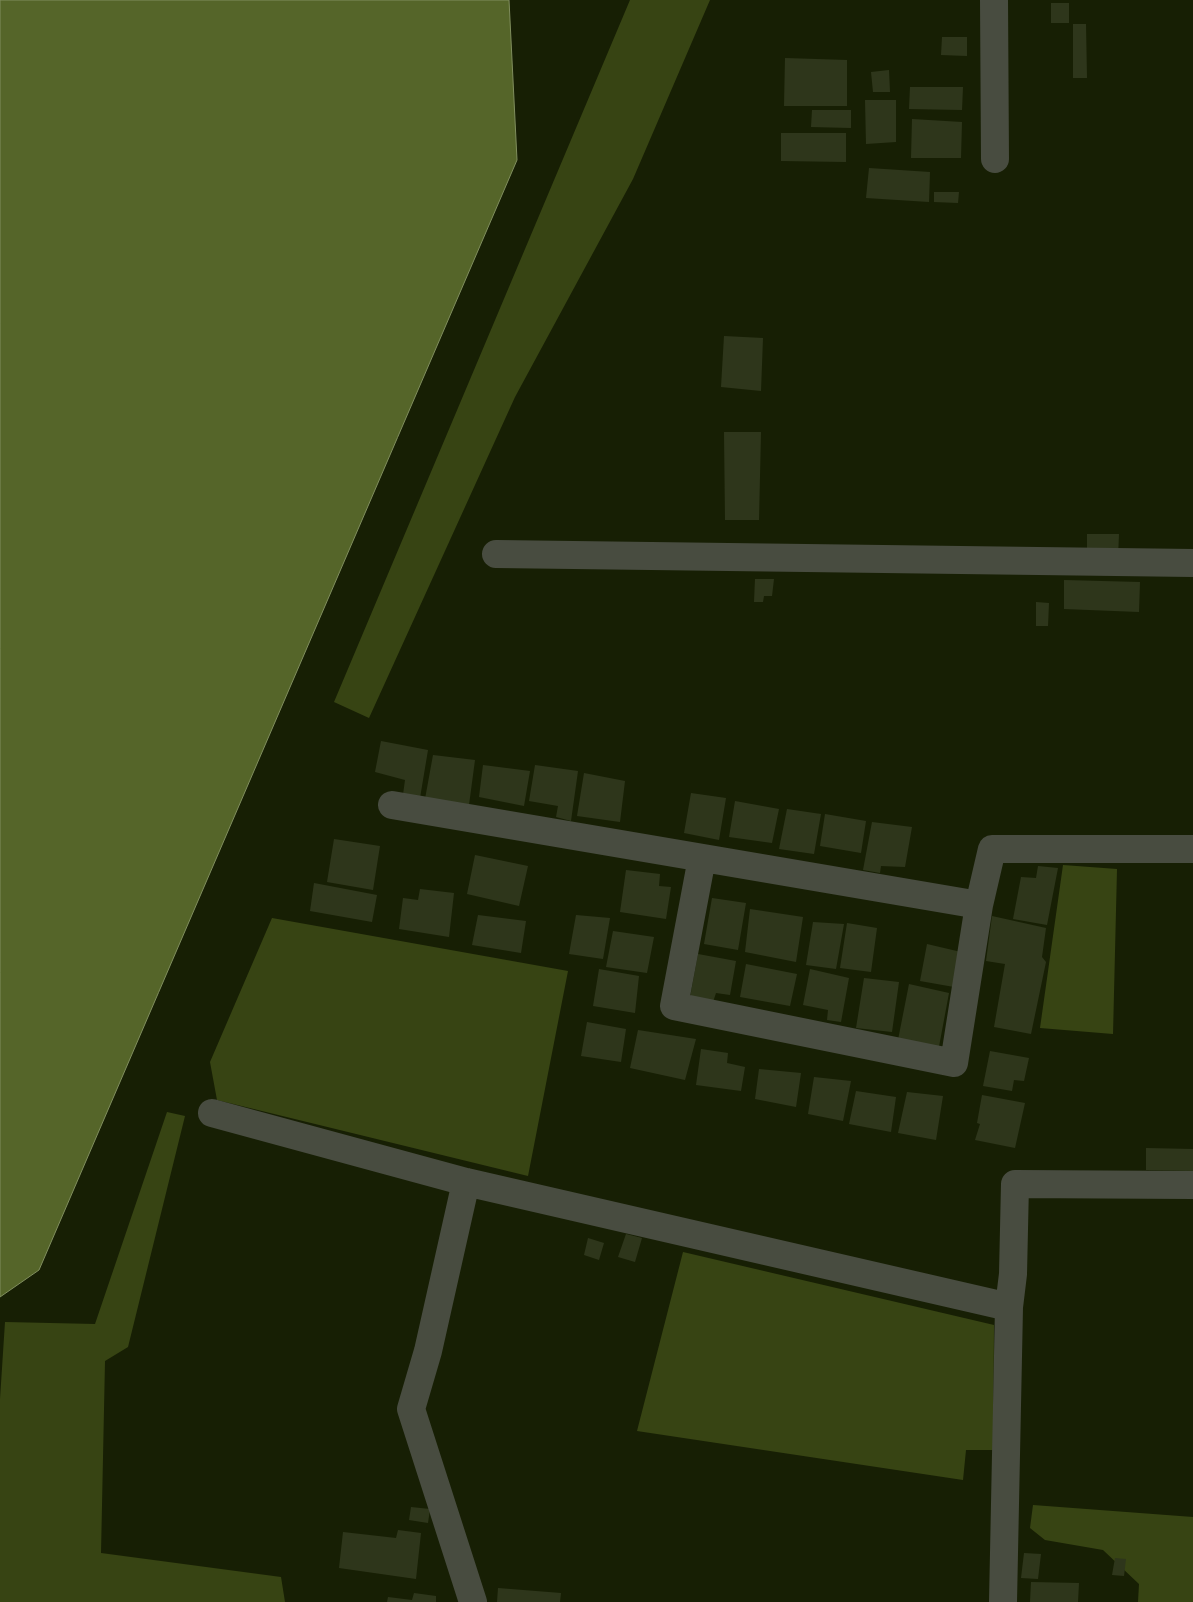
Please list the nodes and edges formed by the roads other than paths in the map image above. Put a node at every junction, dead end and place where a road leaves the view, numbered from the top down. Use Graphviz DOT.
graph roads {
  1 [pos="994,0"];
  2 [pos="995,159"];
  3 [pos="496,554"];
  4 [pos="1193,563"];
  5 [pos="392,805"];
  6 [pos="1193,849"];
  7 [pos="702,858"];
  8 [pos="979,905"];
  9 [pos="212,1113"];
  10 [pos="466,1182"];
  11 [pos="1193,1185"];
  12 [pos="1009,1307"];
  13 [pos="473,1602"];
  14 [pos="1003,1602"];
  1 -- 2 [label="street"];
  3 -- 4 [label="street"];
  5 -- 7 [label="street"];
  6 -- 8 [label="street"];
  7 -- 8 [label="street"];
  7 -- 8 [label="street"];
  9 -- 10 [label="street"];
  10 -- 12 [label="street"];
  10 -- 13 [label="street"];
  11 -- 12 [label="street"];
  12 -- 14 [label="street"];
}
